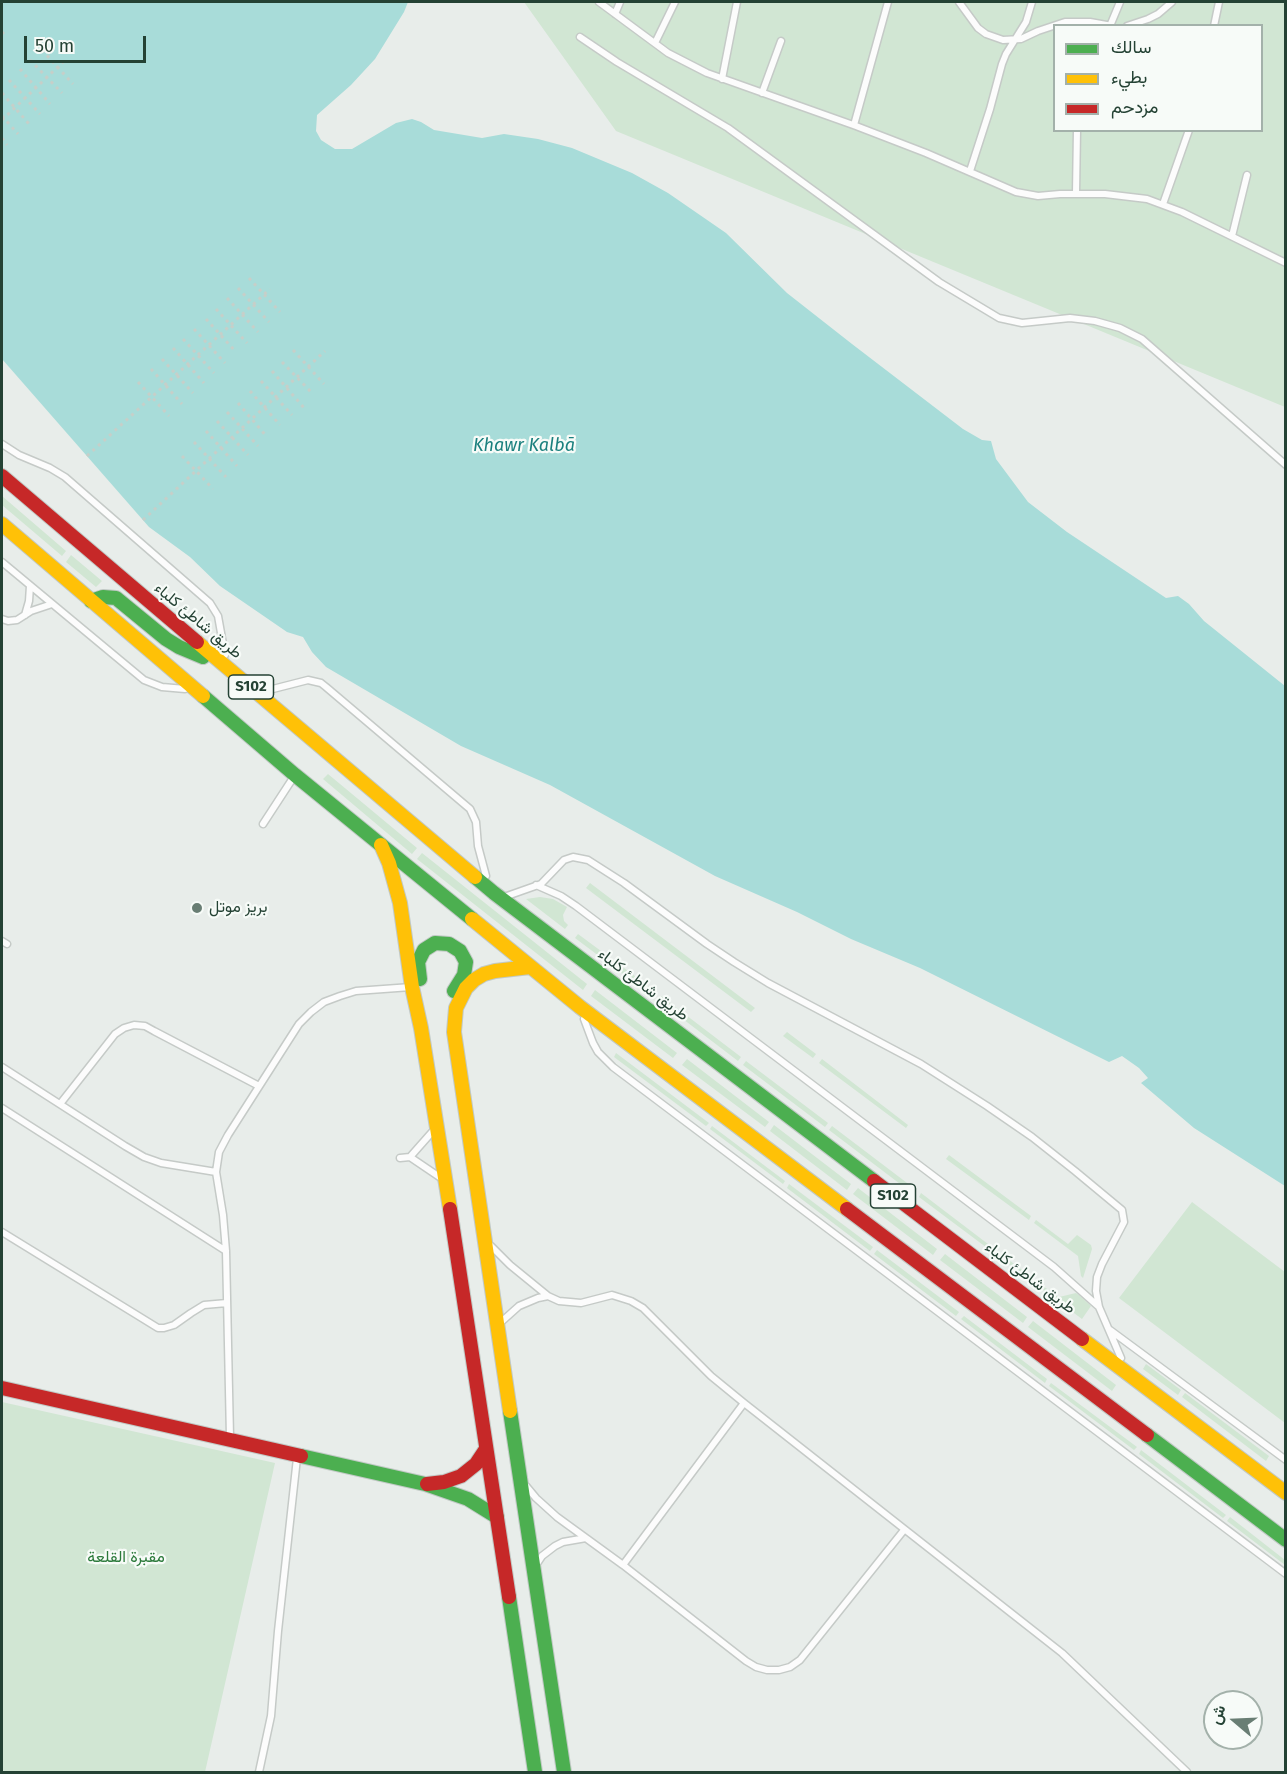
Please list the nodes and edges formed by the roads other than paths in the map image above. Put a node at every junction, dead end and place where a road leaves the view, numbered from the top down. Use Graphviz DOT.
graph roads {
  1 [pos="599,2"];
  2 [pos="620,2"];
  3 [pos="675,2"];
  4 [pos="737,2"];
  5 [pos="888,2"];
  6 [pos="960,2"];
  7 [pos="1032,2"];
  8 [pos="1120,2"];
  9 [pos="1172,2"];
  10 [pos="1219,2"];
  11 [pos="615,14"];
  12 [pos="1058,24"];
  13 [pos="1104,24"];
  14 [pos="1111,24"];
  15 [pos="1133,24"];
  16 [pos="1214,24"];
  17 [pos="1053,25"];
  18 [pos="580,37"];
  19 [pos="781,41"];
  20 [pos="1015,41"];
  21 [pos="655,43"];
  22 [pos="722,79"];
  23 [pos="762,93"];
  24 [pos="854,125"];
  25 [pos="1077,132"];
  26 [pos="1188,132"];
  27 [pos="970,171"];
  28 [pos="1247,175"];
  29 [pos="1076,193"];
  30 [pos="1163,204"];
  31 [pos="1232,236"];
  32 [pos="1286,263"];
  33 [pos="2,444"];
  34 [pos="1286,465"];
  35 [pos="2,476"];
  36 [pos="2,524"];
  37 [pos="2,562"];
  38 [pos="30,586"];
  39 [pos="91,601"];
  40 [pos="52,604"];
  41 [pos="25,615"];
  42 [pos="2,619"];
  43 [pos="226,667"];
  44 [pos="196,690"];
  45 [pos="257,693"];
  46 [pos="295,775"];
  47 [pos="263,824"];
  48 [pos="381,845"];
  49 [pos="536,885"];
  50 [pos="498,896"];
  51 [pos="530,967"];
  52 [pos="412,987"];
  53 [pos="580,1007"];
  54 [pos="422,1028"];
  55 [pos="455,1045"];
  56 [pos="2,1067"];
  57 [pos="259,1086"];
  58 [pos="60,1104"];
  59 [pos="2,1108"];
  60 [pos="437,1124"];
  61 [pos="410,1157"];
  62 [pos="400,1158"];
  63 [pos="216,1172"];
  64 [pos="446,1182"];
  65 [pos="2,1232"];
  66 [pos="483,1236"];
  67 [pos="226,1251"];
  68 [pos="548,1296"];
  69 [pos="227,1303"];
  70 [pos="1099,1307"];
  71 [pos="497,1327"];
  72 [pos="1110,1330"];
  73 [pos="1126,1372"];
  74 [pos="2,1388"];
  75 [pos="744,1403"];
  76 [pos="230,1440"];
  77 [pos="486,1449"];
  78 [pos="298,1455"];
  79 [pos="1286,1460"];
  80 [pos="520,1475"];
  81 [pos="425,1484"];
  82 [pos="1286,1493"];
  83 [pos="1240,1505"];
  84 [pos="1274,1515"];
  85 [pos="496,1517"];
  86 [pos="904,1530"];
  87 [pos="586,1538"];
  88 [pos="1286,1540"];
  89 [pos="623,1566"];
  90 [pos="534,1570"];
  91 [pos="1286,1574"];
  92 [pos="259,1773"];
  93 [pos="535,1773"];
  94 [pos="564,1773"];
  95 [pos="1187,1773"];
  1 -- 11 [label="lane"];
  2 -- 11 [label="lane"];
  3 -- 21 [label="lane"];
  4 -- 22 [label="lane"];
  5 -- 24 [label="lane"];
  6 -- 20 [label="lane"];
  7 -- 20 [label="lane"];
  8 -- 14 [label="lane"];
  9 -- 15 [label="lane"];
  10 -- 16 [label="lane"];
  11 -- 21 [label="lane"];
  12 -- 13 [label="lane"];
  17 -- 20 [label="lane"];
  18 -- 34 [label="lane"];
  19 -- 23 [label="lane"];
  20 -- 27 [label="lane"];
  21 -- 22 [label="lane"];
  22 -- 23 [label="lane"];
  23 -- 24 [label="lane"];
  24 -- 27 [label="lane"];
  25 -- 29 [label="lane"];
  26 -- 30 [label="lane"];
  27 -- 29 [label="lane"];
  28 -- 31 [label="lane"];
  29 -- 30 [label="lane"];
  30 -- 31 [label="lane"];
  31 -- 32 [label="lane"];
  33 -- 43 [label="lane"];
  35 -- 43 [label="main road, طريق شاطئ كلباء / S102"];
  36 -- 39 [label="main road, S102"];
  37 -- 38 [label="lane"];
  38 -- 40 [label="lane"];
  38 -- 41 [label="lane"];
  39 -- 43 [label="main road"];
  39 -- 44 [label="main road, S102"];
  40 -- 41 [label="lane"];
  40 -- 44 [label="lane"];
  41 -- 42 [label="lane"];
  43 -- 45 [label="main road, طريق شاطئ كلباء / S102"];
  44 -- 46 [label="main road, S102"];
  45 -- 50 [label="main road, طريق شاطئ كلباء / S102"];
  45 -- 50 [label="lane"];
  46 -- 47 [label="lane"];
  46 -- 48 [label="main road, S102"];
  48 -- 51 [label="main road, S102"];
  48 -- 52 [label="main road"];
  49 -- 50 [label="lane"];
  49 -- 70 [label="lane"];
  49 -- 70 [label="lane"];
  50 -- 73 [label="main road, طريق شاطئ كلباء / S102"];
  51 -- 53 [label="main road, S102"];
  51 -- 55 [label="main road"];
  52 -- 54 [label="main road"];
  52 -- 57 [label="lane"];
  53 -- 83 [label="main road, S102"];
  53 -- 91 [label="lane"];
  54 -- 55 [label="main road"];
  54 -- 60 [label="main road"];
  55 -- 66 [label="main road"];
  56 -- 58 [label="lane"];
  57 -- 58 [label="lane"];
  57 -- 63 [label="lane"];
  58 -- 63 [label="lane"];
  59 -- 67 [label="lane"];
  60 -- 61 [label="lane"];
  60 -- 64 [label="main road"];
  61 -- 62 [label="lane"];
  61 -- 64 [label="lane"];
  63 -- 67 [label="lane"];
  64 -- 77 [label="main road"];
  65 -- 69 [label="lane"];
  66 -- 68 [label="lane"];
  66 -- 71 [label="main road"];
  67 -- 69 [label="lane"];
  68 -- 71 [label="lane"];
  68 -- 75 [label="lane"];
  69 -- 76 [label="lane"];
  70 -- 72 [label="lane"];
  71 -- 80 [label="main road"];
  72 -- 73 [label="lane"];
  72 -- 79 [label="lane"];
  73 -- 82 [label="main road, طريق شاطئ كلباء / S102"];
  74 -- 76 [label="main road"];
  75 -- 86 [label="lane"];
  75 -- 89 [label="lane"];
  76 -- 78 [label="main road"];
  77 -- 81 [label="main road"];
  77 -- 85 [label="main road"];
  78 -- 81 [label="main road"];
  78 -- 92 [label="lane"];
  80 -- 87 [label="lane"];
  80 -- 90 [label="main road"];
  81 -- 85 [label="main road"];
  83 -- 84 [label="main road"];
  83 -- 88 [label="main road, S102"];
  85 -- 93 [label="main road"];
  86 -- 89 [label="lane"];
  86 -- 95 [label="lane"];
  87 -- 89 [label="lane"];
  87 -- 90 [label="lane"];
  90 -- 94 [label="main road"];
}
